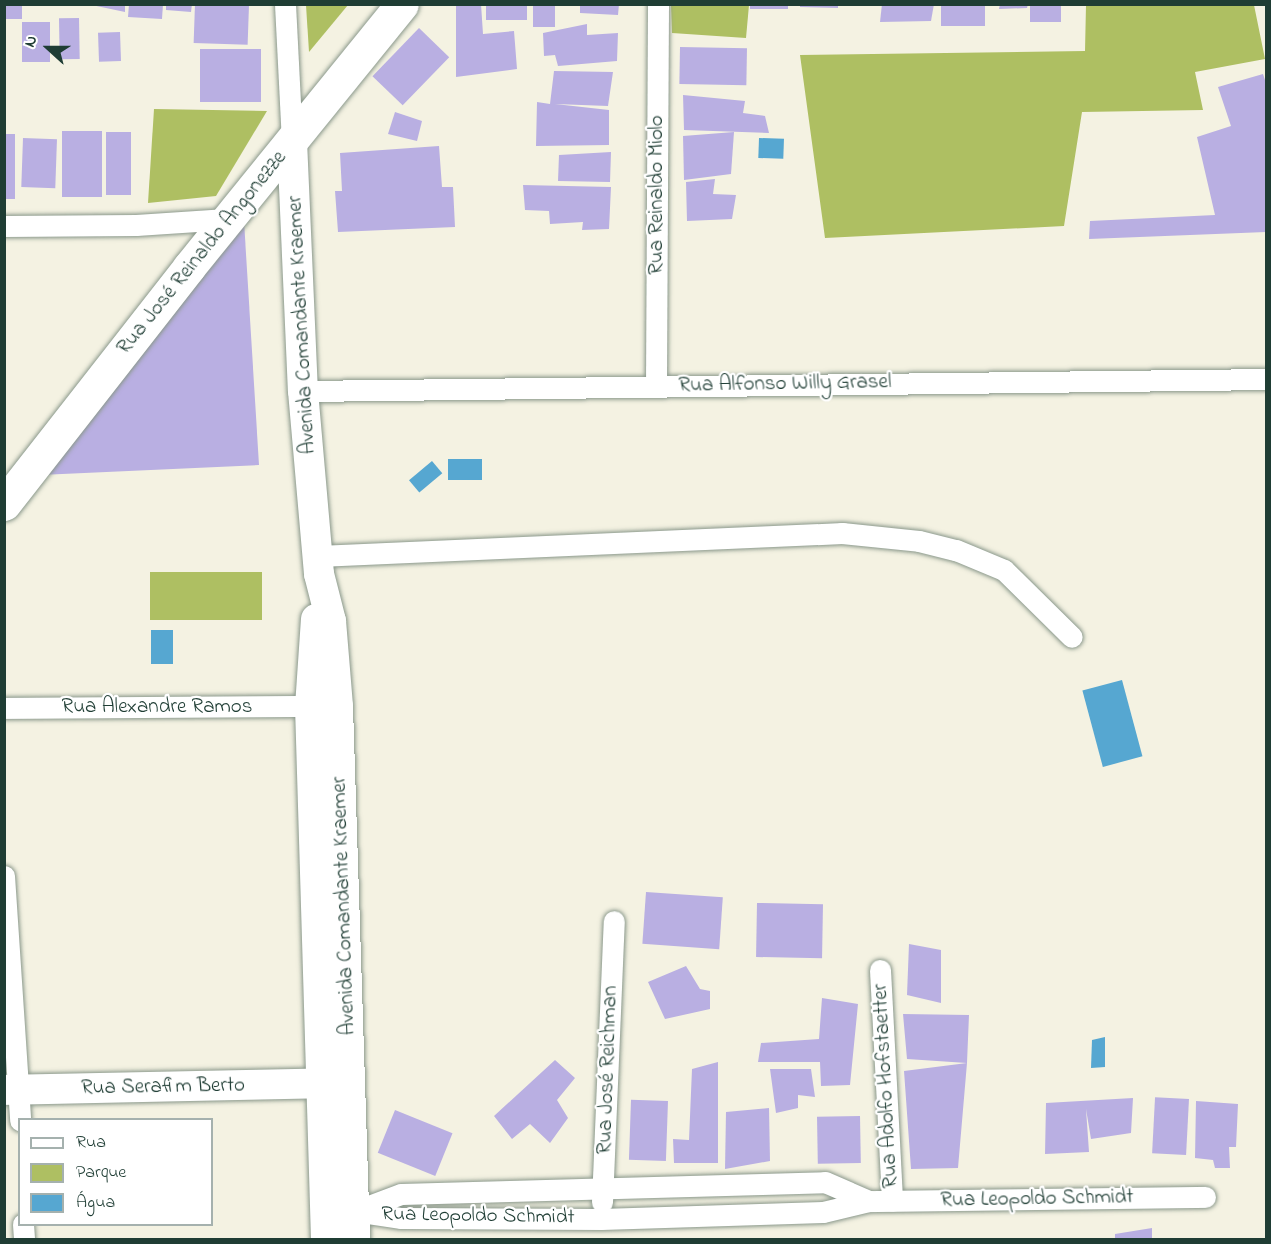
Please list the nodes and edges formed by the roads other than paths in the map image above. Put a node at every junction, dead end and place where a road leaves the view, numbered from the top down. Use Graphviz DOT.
graph roads {
  1 [pos="285,4"];
  2 [pos="402,4"];
  3 [pos="658,4"];
  4 [pos="292,141"];
  5 [pos="227,219"];
  6 [pos="4,226"];
  7 [pos="1266,379"];
  8 [pos="656,386"];
  9 [pos="303,391"];
  10 [pos="4,504"];
  11 [pos="319,565"];
  12 [pos="1072,637"];
  13 [pos="324,706"];
  14 [pos="4,708"];
  15 [pos="328,817"];
  16 [pos="4,876"];
  17 [pos="614,921"];
  18 [pos="347,954"];
  19 [pos="316,955"];
  20 [pos="880,970"];
  21 [pos="336,1083"];
  22 [pos="12,1090"];
  23 [pos="20,1118"];
  24 [pos="603,1188"];
  25 [pos="1206,1197"];
  26 [pos="869,1201"];
  27 [pos="892,1201"];
  28 [pos="601,1219"];
  29 [pos="355,1225"];
  30 [pos="326,1227"];
  1 -- 4 [label="street, Avenida Comandante Kraemer"];
  2 -- 4 [label="main road, Rua José Reinaldo Angonezze"];
  3 -- 8 [label="street, Rua Reinaldo Miolo"];
  4 -- 5 [label="main road, Rua José Reinaldo Angonezze"];
  4 -- 9 [label="main road, Avenida Comandante Kraemer"];
  5 -- 6 [label="street"];
  5 -- 10 [label="main road, Rua José Reinaldo Angonezze"];
  7 -- 8 [label="street, Rua Alfonso Willy Grasel"];
  8 -- 9 [label="street, Rua Alfonso Willy Grasel"];
  9 -- 11 [label="main road, Avenida Comandante Kraemer"];
  11 -- 12 [label="street"];
  11 -- 13 [label="main road, Avenida Comandante Kraemer"];
  13 -- 14 [label="street, Rua Alexandre Ramos"];
  13 -- 15 [label="main road, Avenida Comandante Kraemer"];
  15 -- 18 [label="main road, Avenida Comandante Kraemer"];
  15 -- 19 [label="main road, Avenida Comandante Kraemer"];
  16 -- 22 [label="street"];
  17 -- 24 [label="street, Rua José Reichman"];
  18 -- 19 [label="main road"];
  18 -- 21 [label="main road, Avenida Comandante Kraemer"];
  19 -- 21 [label="main road, Avenida Comandante Kraemer"];
  20 -- 27 [label="street, Rua Adolfo Hofstaetter"];
  21 -- 22 [label="main road, Rua Serafim Berto"];
  21 -- 29 [label="main road, Avenida Comandante Kraemer"];
  21 -- 30 [label="main road, Avenida Comandante Kraemer"];
  22 -- 23 [label="street"];
  24 -- 26 [label="street, Rua Leopoldo Schmidt"];
  24 -- 28 [label="street, Rua José Reichman"];
  24 -- 29 [label="street, Rua Leopoldo Schmidt"];
  25 -- 27 [label="street, Rua Leopoldo Schmidt"];
  26 -- 27 [label="street, Rua Leopoldo Schmidt"];
  26 -- 28 [label="street, Rua Leopoldo Schmidt"];
  28 -- 29 [label="street, Rua Leopoldo Schmidt"];
  29 -- 30 [label="street"];
}
